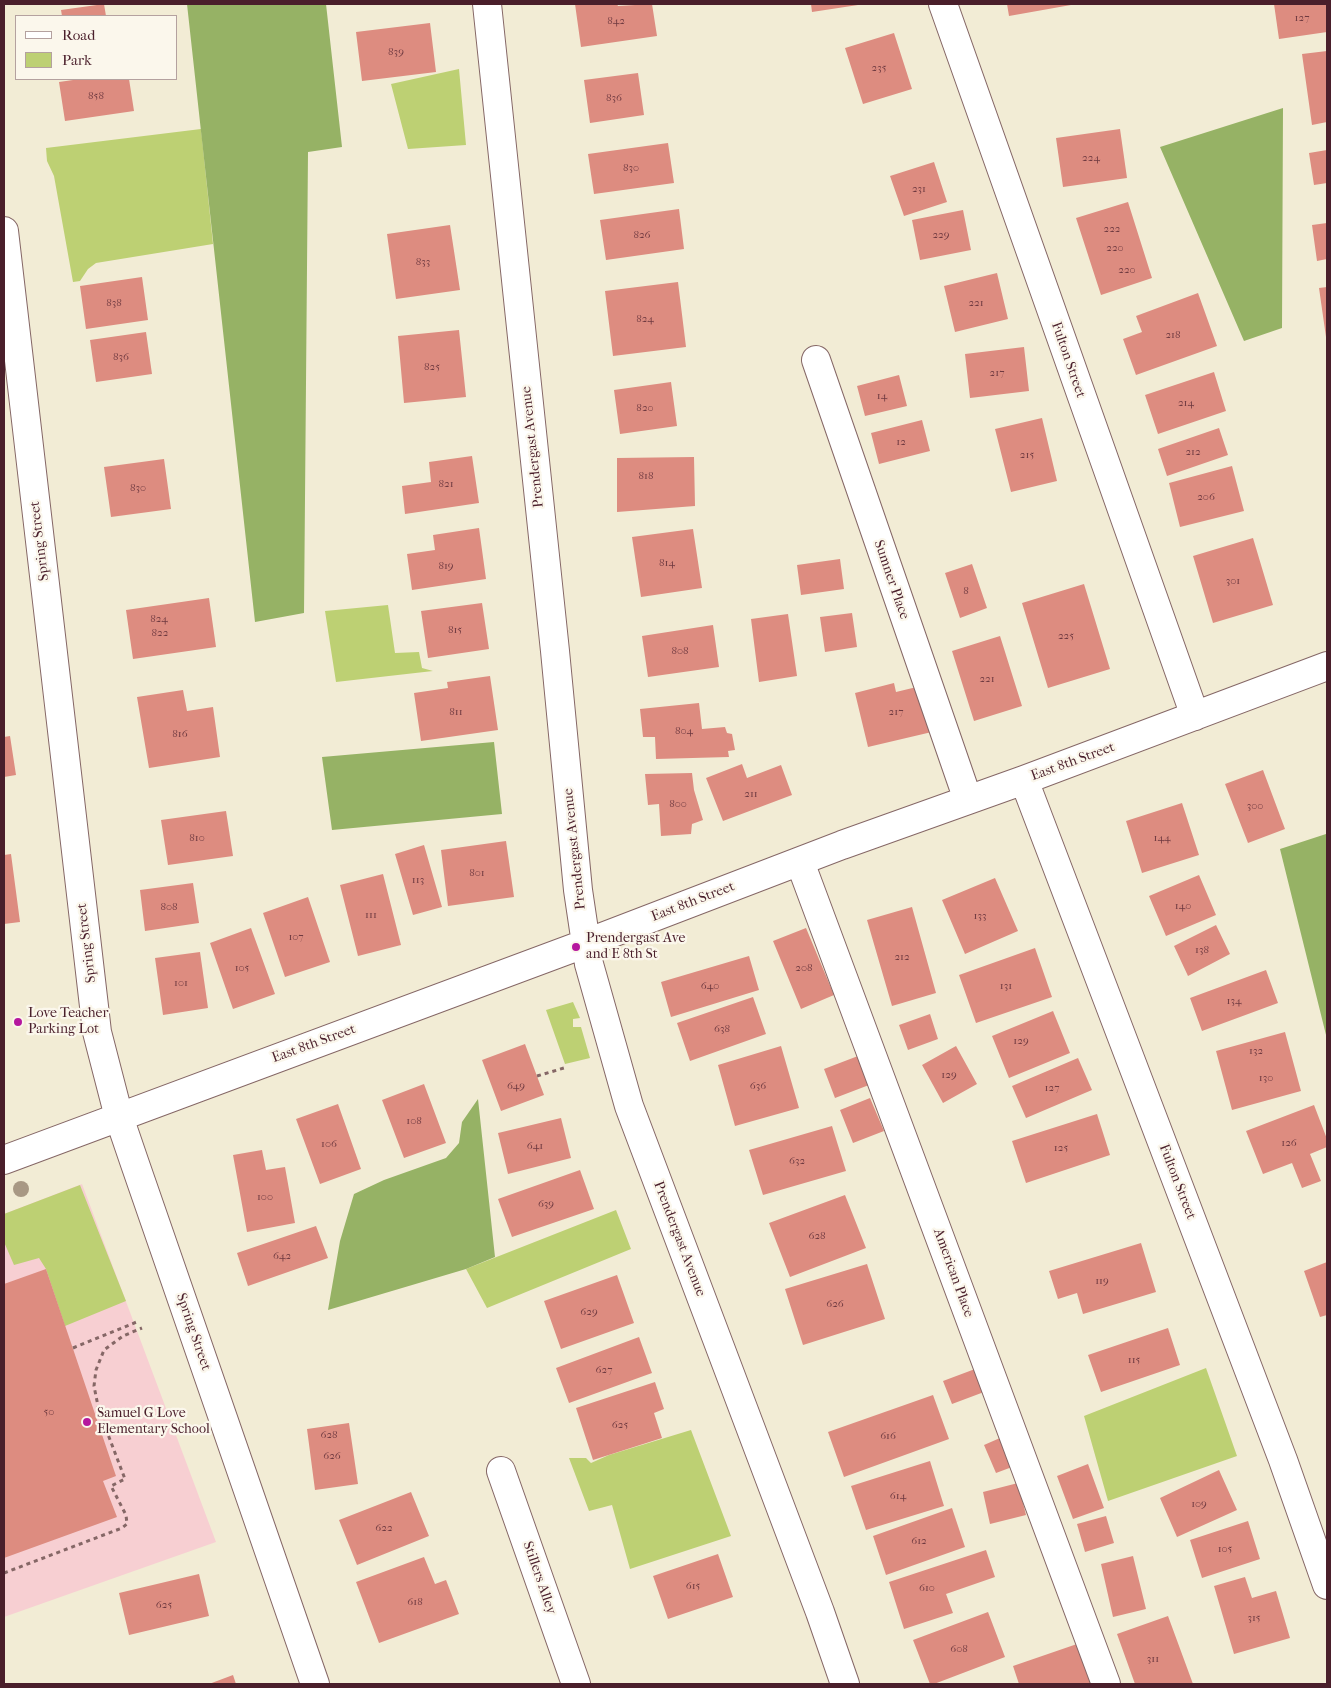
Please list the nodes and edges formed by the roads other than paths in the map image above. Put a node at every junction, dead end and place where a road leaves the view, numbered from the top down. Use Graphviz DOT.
graph roads {
  1 [pos="487,4"];
  2 [pos="943,4"];
  3 [pos="4,231"];
  4 [pos="816,360"];
  5 [pos="1327,666"];
  6 [pos="1195,716"];
  7 [pos="1024,780"];
  8 [pos="968,800"];
  9 [pos="800,862"];
  10 [pos="585,944"];
  11 [pos="119,1117"];
  12 [pos="4,1160"];
  13 [pos="501,1471"];
  14 [pos="1327,1585"];
  15 [pos="315,1684"];
  16 [pos="576,1684"];
  17 [pos="845,1684"];
  18 [pos="1106,1684"];
  1 -- 10 [label="street, Prendergast Avenue"];
  2 -- 6 [label="street, Fulton Street"];
  3 -- 11 [label="street, Spring Street"];
  4 -- 8 [label="street, Sumner Place"];
  5 -- 6 [label="street, East 8th Street"];
  6 -- 7 [label="street, East 8th Street"];
  7 -- 8 [label="street, East 8th Street"];
  7 -- 14 [label="street, Fulton Street"];
  8 -- 9 [label="street, East 8th Street"];
  9 -- 10 [label="street, East 8th Street"];
  9 -- 18 [label="street, American Place"];
  10 -- 11 [label="street, East 8th Street"];
  10 -- 17 [label="street, Prendergast Avenue"];
  11 -- 12 [label="street, East 8th Street"];
  11 -- 15 [label="street, Spring Street"];
  13 -- 16 [label="street, Stillers Alley"];
}
